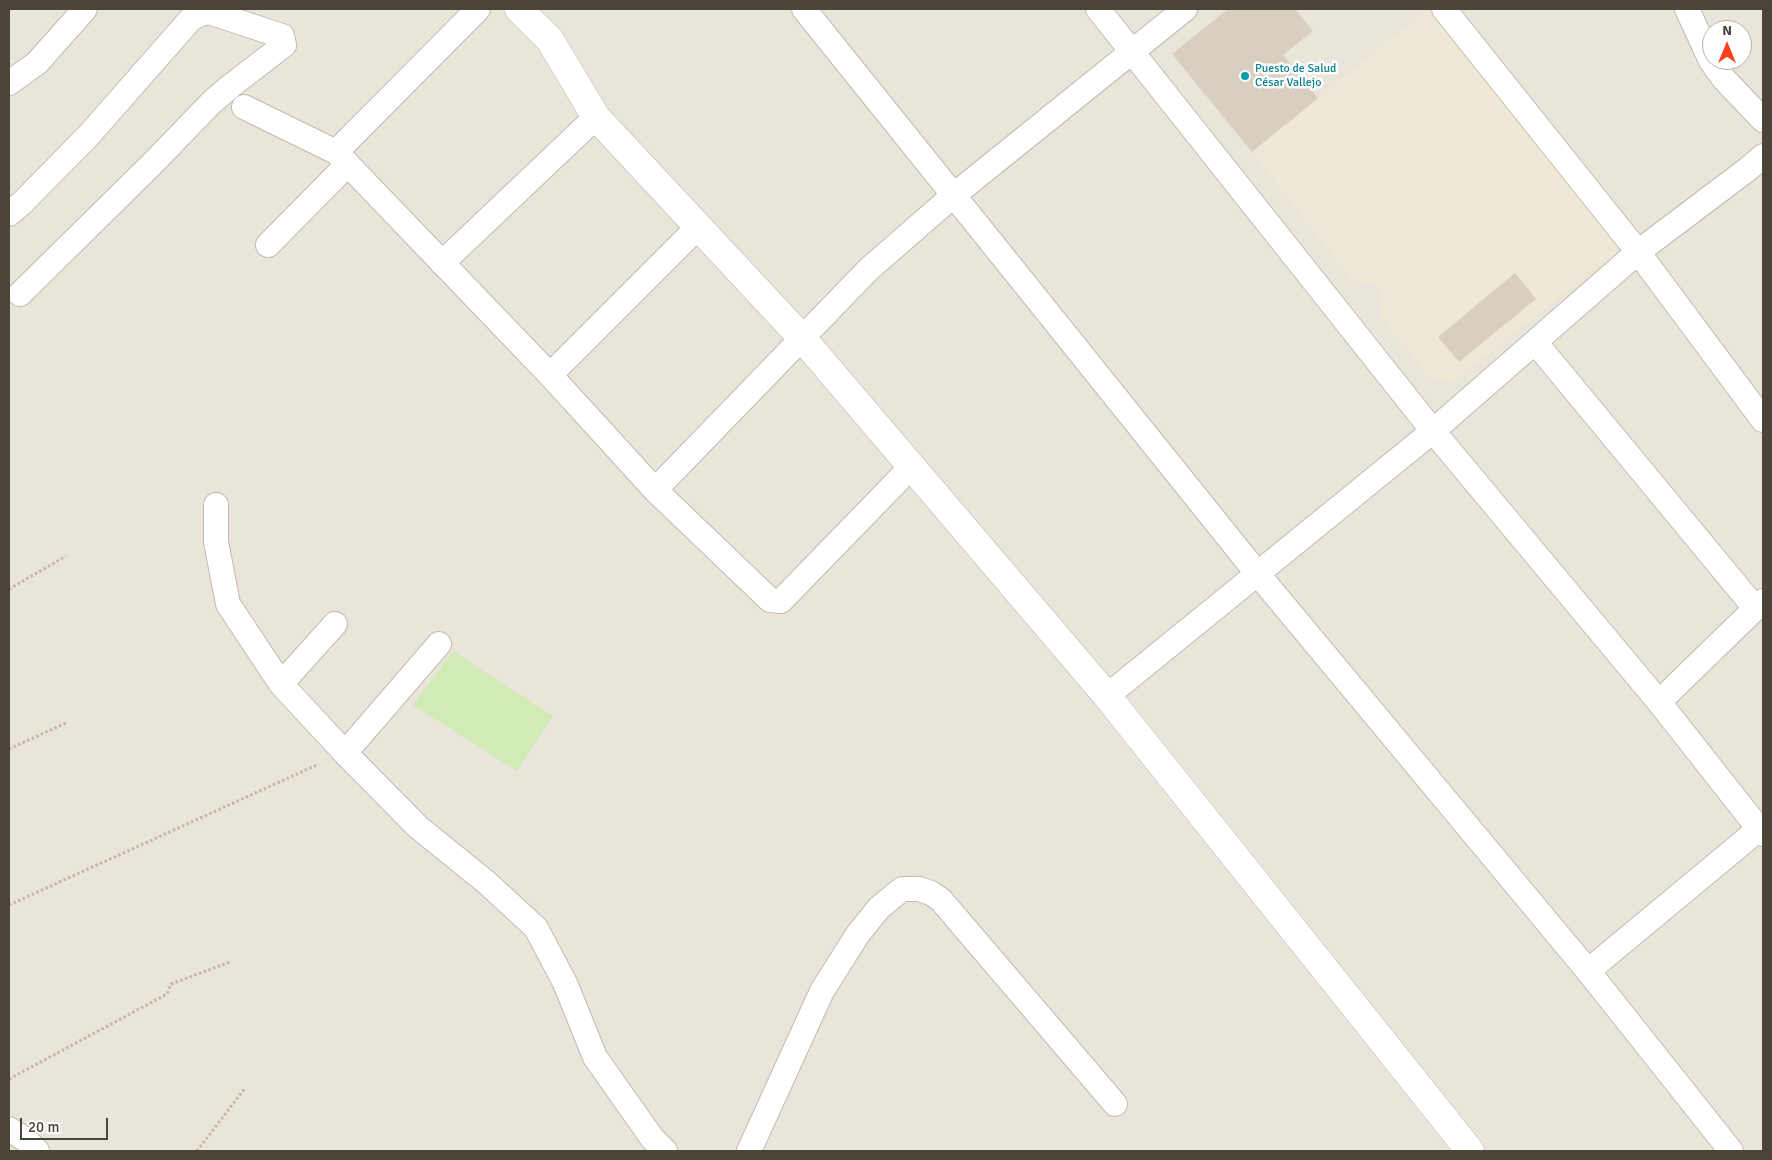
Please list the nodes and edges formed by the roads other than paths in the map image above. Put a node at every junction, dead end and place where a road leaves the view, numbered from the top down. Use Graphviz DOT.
graph roads {
  1 [pos="85,9"];
  2 [pos="478,9"];
  3 [pos="519,9"];
  4 [pos="804,9"];
  5 [pos="1098,9"];
  6 [pos="1184,9"];
  7 [pos="1444,9"];
  8 [pos="1686,9"];
  9 [pos="1132,50"];
  10 [pos="9,83"];
  11 [pos="244,107"];
  12 [pos="596,117"];
  13 [pos="1763,120"];
  14 [pos="1763,156"];
  15 [pos="342,158"];
  16 [pos="954,195"];
  17 [pos="9,214"];
  18 [pos="698,227"];
  19 [pos="268,245"];
  20 [pos="1638,252"];
  21 [pos="442,263"];
  22 [pos="20,294"];
  23 [pos="802,338"];
  24 [pos="1535,342"];
  25 [pos="550,375"];
  26 [pos="1762,418"];
  27 [pos="1433,431"];
  28 [pos="912,466"];
  29 [pos="655,490"];
  30 [pos="216,505"];
  31 [pos="1257,573"];
  32 [pos="1759,604"];
  33 [pos="335,624"];
  34 [pos="439,644"];
  35 [pos="281,684"];
  36 [pos="1108,696"];
  37 [pos="1659,702"];
  38 [pos="345,753"];
  39 [pos="1761,831"];
  40 [pos="1588,971"];
  41 [pos="1114,1104"];
  42 [pos="9,1129"];
  43 [pos="37,1151"];
  44 [pos="665,1151"];
  45 [pos="749,1151"];
  46 [pos="1470,1151"];
  47 [pos="1731,1151"];
  1 -- 10 [label="street"];
  2 -- 15 [label="street"];
  3 -- 12 [label="street"];
  4 -- 16 [label="street"];
  5 -- 9 [label="street"];
  6 -- 9 [label="street"];
  7 -- 20 [label="street"];
  8 -- 13 [label="street"];
  9 -- 16 [label="street"];
  9 -- 27 [label="street"];
  11 -- 15 [label="street"];
  12 -- 18 [label="street"];
  12 -- 21 [label="street"];
  14 -- 20 [label="street"];
  15 -- 19 [label="street"];
  15 -- 21 [label="street"];
  16 -- 23 [label="street"];
  16 -- 31 [label="street"];
  17 -- 22 [label="street"];
  18 -- 23 [label="street"];
  18 -- 25 [label="street"];
  20 -- 24 [label="street"];
  20 -- 26 [label="street"];
  21 -- 25 [label="street"];
  23 -- 28 [label="street"];
  23 -- 29 [label="street"];
  24 -- 27 [label="street"];
  24 -- 32 [label="street"];
  25 -- 29 [label="street"];
  27 -- 31 [label="street"];
  27 -- 37 [label="street"];
  28 -- 29 [label="street"];
  28 -- 36 [label="street"];
  30 -- 35 [label="street"];
  31 -- 36 [label="street"];
  31 -- 40 [label="street"];
  32 -- 37 [label="street"];
  33 -- 35 [label="street"];
  34 -- 38 [label="street"];
  35 -- 38 [label="street"];
  36 -- 46 [label="street"];
  37 -- 39 [label="street"];
  38 -- 44 [label="street"];
  39 -- 40 [label="street"];
  40 -- 47 [label="street"];
  41 -- 45 [label="street"];
  42 -- 43 [label="street"];
}
